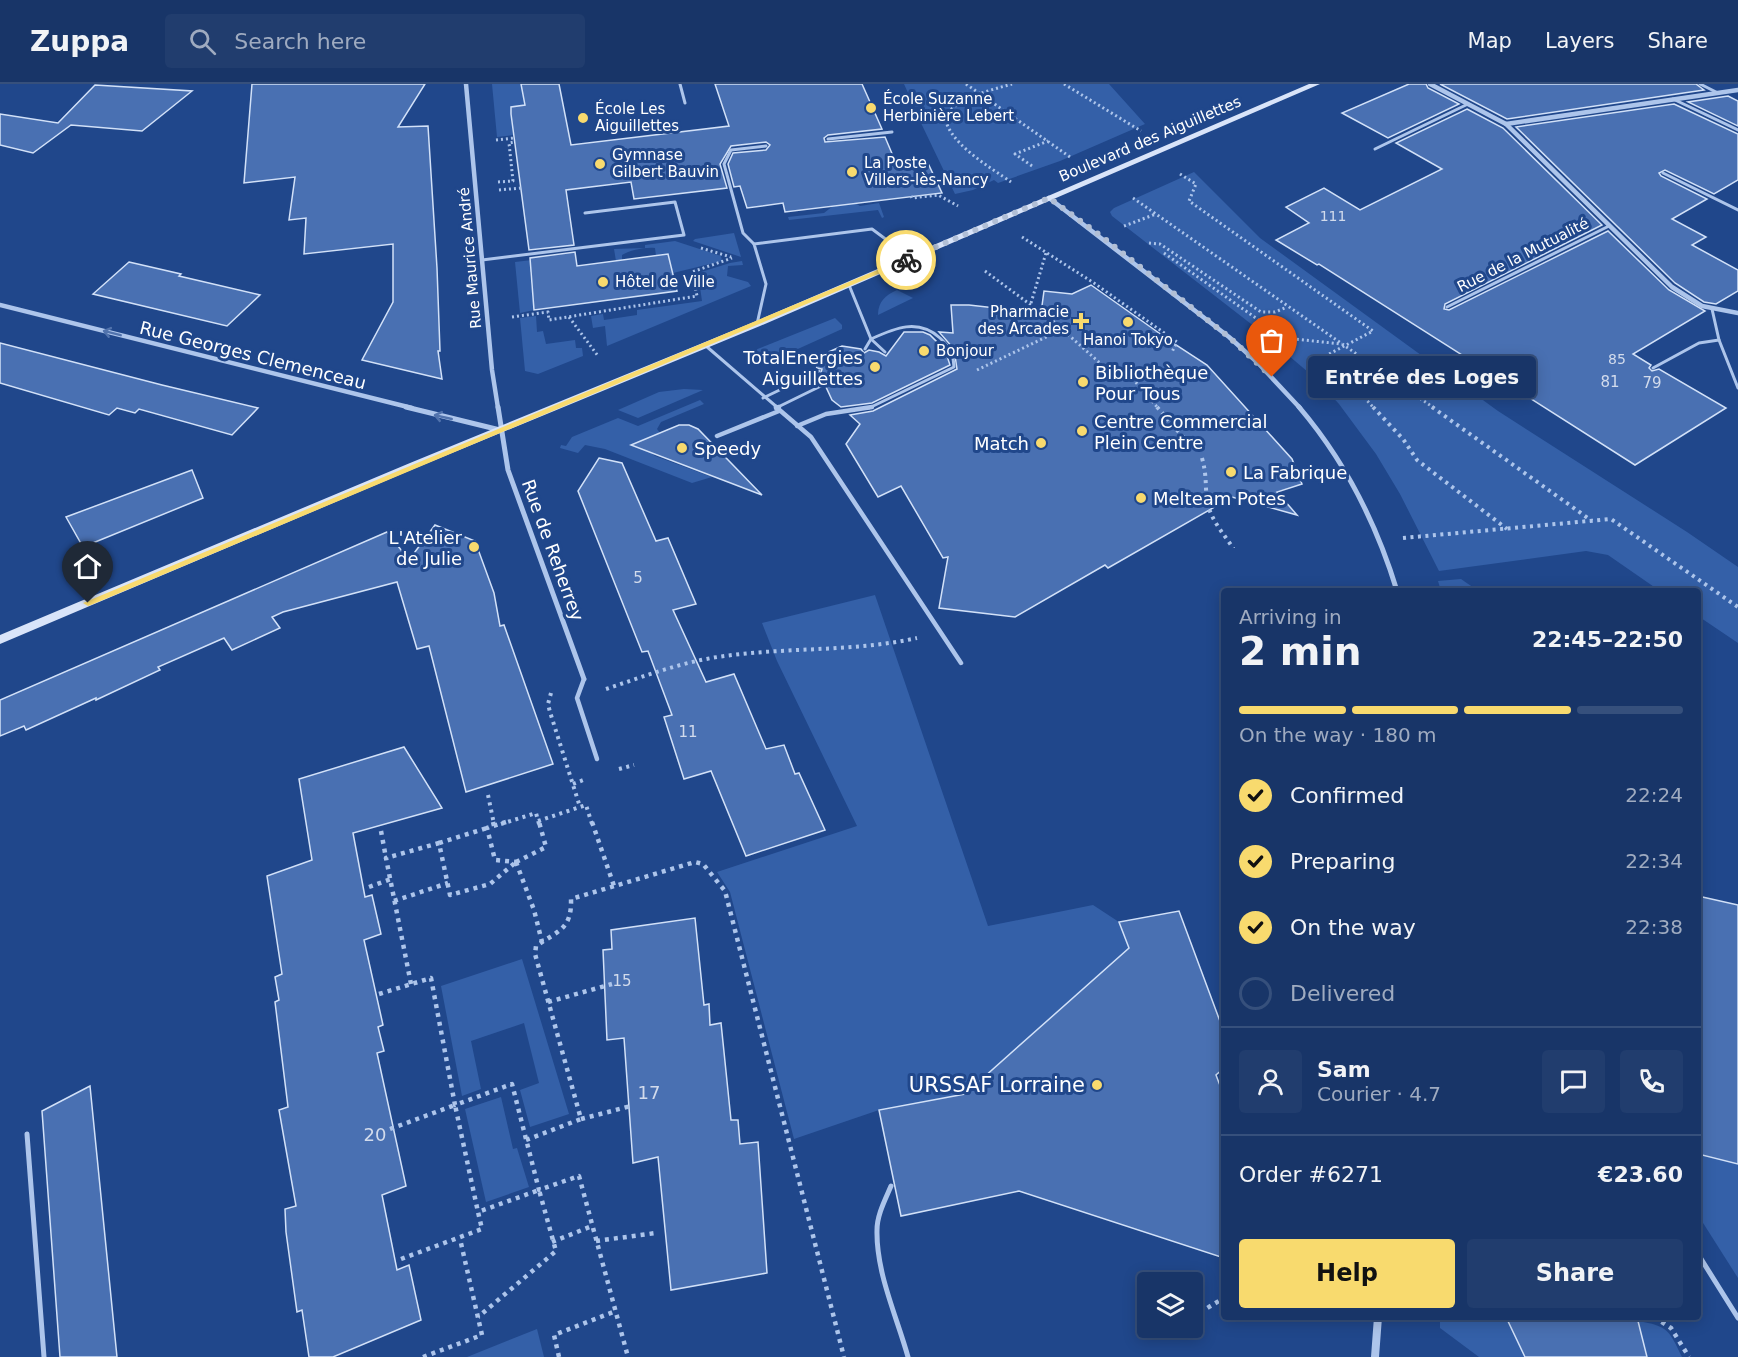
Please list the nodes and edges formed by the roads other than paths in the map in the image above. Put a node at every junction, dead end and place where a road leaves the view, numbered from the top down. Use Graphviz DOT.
graph roads {
  1 [pos="466,84"];
  2 [pos="680,84"];
  3 [pos="1316,84"];
  4 [pos="1430,84"];
  5 [pos="1700,84"];
  6 [pos="1738,90"];
  7 [pos="1718,93"];
  8 [pos="1673,99"];
  9 [pos="685,103"];
  10 [pos="1468,104"];
  11 [pos="1506,124"];
  12 [pos="1738,130"];
  13 [pos="892,132"];
  14 [pos="828,139"];
  15 [pos="766,146"];
  16 [pos="1375,149"];
  17 [pos="1663,173"];
  18 [pos="1049,198"];
  19 [pos="1738,210"];
  20 [pos="585,213"];
  21 [pos="1609,226"];
  22 [pos="754,244"];
  23 [pos="911,258"];
  24 [pos="482,260"];
  25 [pos="849,285"];
  26 [pos="0,305"];
  27 [pos="1447,307"];
  28 [pos="1712,309"];
  29 [pos="1738,313"];
  30 [pos="757,324"];
  31 [pos="871,339"];
  32 [pos="1719,340"];
  33 [pos="706,346"];
  34 [pos="865,349"];
  35 [pos="885,352"];
  36 [pos="1653,368"];
  37 [pos="819,371"];
  38 [pos="825,384"];
  39 [pos="1738,388"];
  40 [pos="763,398"];
  41 [pos="777,410"];
  42 [pos="797,426"];
  43 [pos="500,430"];
  44 [pos="717,436"];
  45 [pos="1396,588"];
  46 [pos="0,640"];
  47 [pos="961,663"];
  48 [pos="584,679"];
  49 [pos="597,759"];
  50 [pos="27,1134"];
  51 [pos="891,1186"];
  52 [pos="1701,1259"];
  53 [pos="1738,1318"];
  54 [pos="1378,1320"];
  55 [pos="44,1357"];
  56 [pos="909,1357"];
  57 [pos="1375,1357"];
  1 -- 24 [label="street, Rue Maurice André"];
  2 -- 9 [label="lane"];
  3 -- 18 [label="main road, Boulevard des Aiguillettes"];
  4 -- 10 [label="street, Rue de la Mutualité"];
  5 -- 7 [label="lane"];
  6 -- 7 [label="street"];
  7 -- 8 [label="street"];
  8 -- 11 [label="street"];
  8 -- 12 [label="lane"];
  10 -- 11 [label="street, Rue de la Mutualité"];
  10 -- 16 [label="lane"];
  11 -- 21 [label="street, Rue de la Mutualité"];
  13 -- 14 [label="lane"];
  15 -- 22 [label="lane"];
  17 -- 19 [label="lane"];
  18 -- 23 [label="main road, Boulevard des Aiguillettes"];
  18 -- 45 [label="street"];
  20 -- 24 [label="lane"];
  21 -- 27 [label="lane, Rue de la Mutualité"];
  21 -- 28 [label="street, Rue de la Mutualité"];
  22 -- 23 [label="lane"];
  22 -- 30 [label="lane"];
  23 -- 25 [label="main road, Boulevard des Aiguillettes"];
  24 -- 43 [label="street, Rue Maurice André"];
  25 -- 30 [label="main road, Boulevard des Aiguillettes"];
  25 -- 31 [label="lane"];
  43 -- 26 [label="street, Rue Georges Clemenceau, one-way"];
  28 -- 29 [label="street, Rue de la Mutualité"];
  28 -- 32 [label="lane"];
  30 -- 33 [label="main road, Boulevard des Aiguillettes"];
  31 -- 34 [label="lane"];
  31 -- 35 [label="lane"];
  31 -- 42 [label="lane"];
  32 -- 36 [label="lane"];
  32 -- 39 [label="lane"];
  33 -- 40 [label="lane"];
  33 -- 43 [label="main road, Boulevard des Aiguillettes"];
  37 -- 40 [label="lane"];
  38 -- 41 [label="lane"];
  40 -- 41 [label="lane"];
  41 -- 42 [label="lane"];
  41 -- 44 [label="lane"];
  42 -- 47 [label="lane"];
  43 -- 46 [label="main road, Boulevard des Aiguillettes"];
  43 -- 48 [label="street, Rue de Reherrey"];
  48 -- 49 [label="lane"];
  50 -- 55 [label="lane"];
  51 -- 56 [label="lane"];
  52 -- 53 [label="lane"];
  54 -- 57 [label="street"];
}
